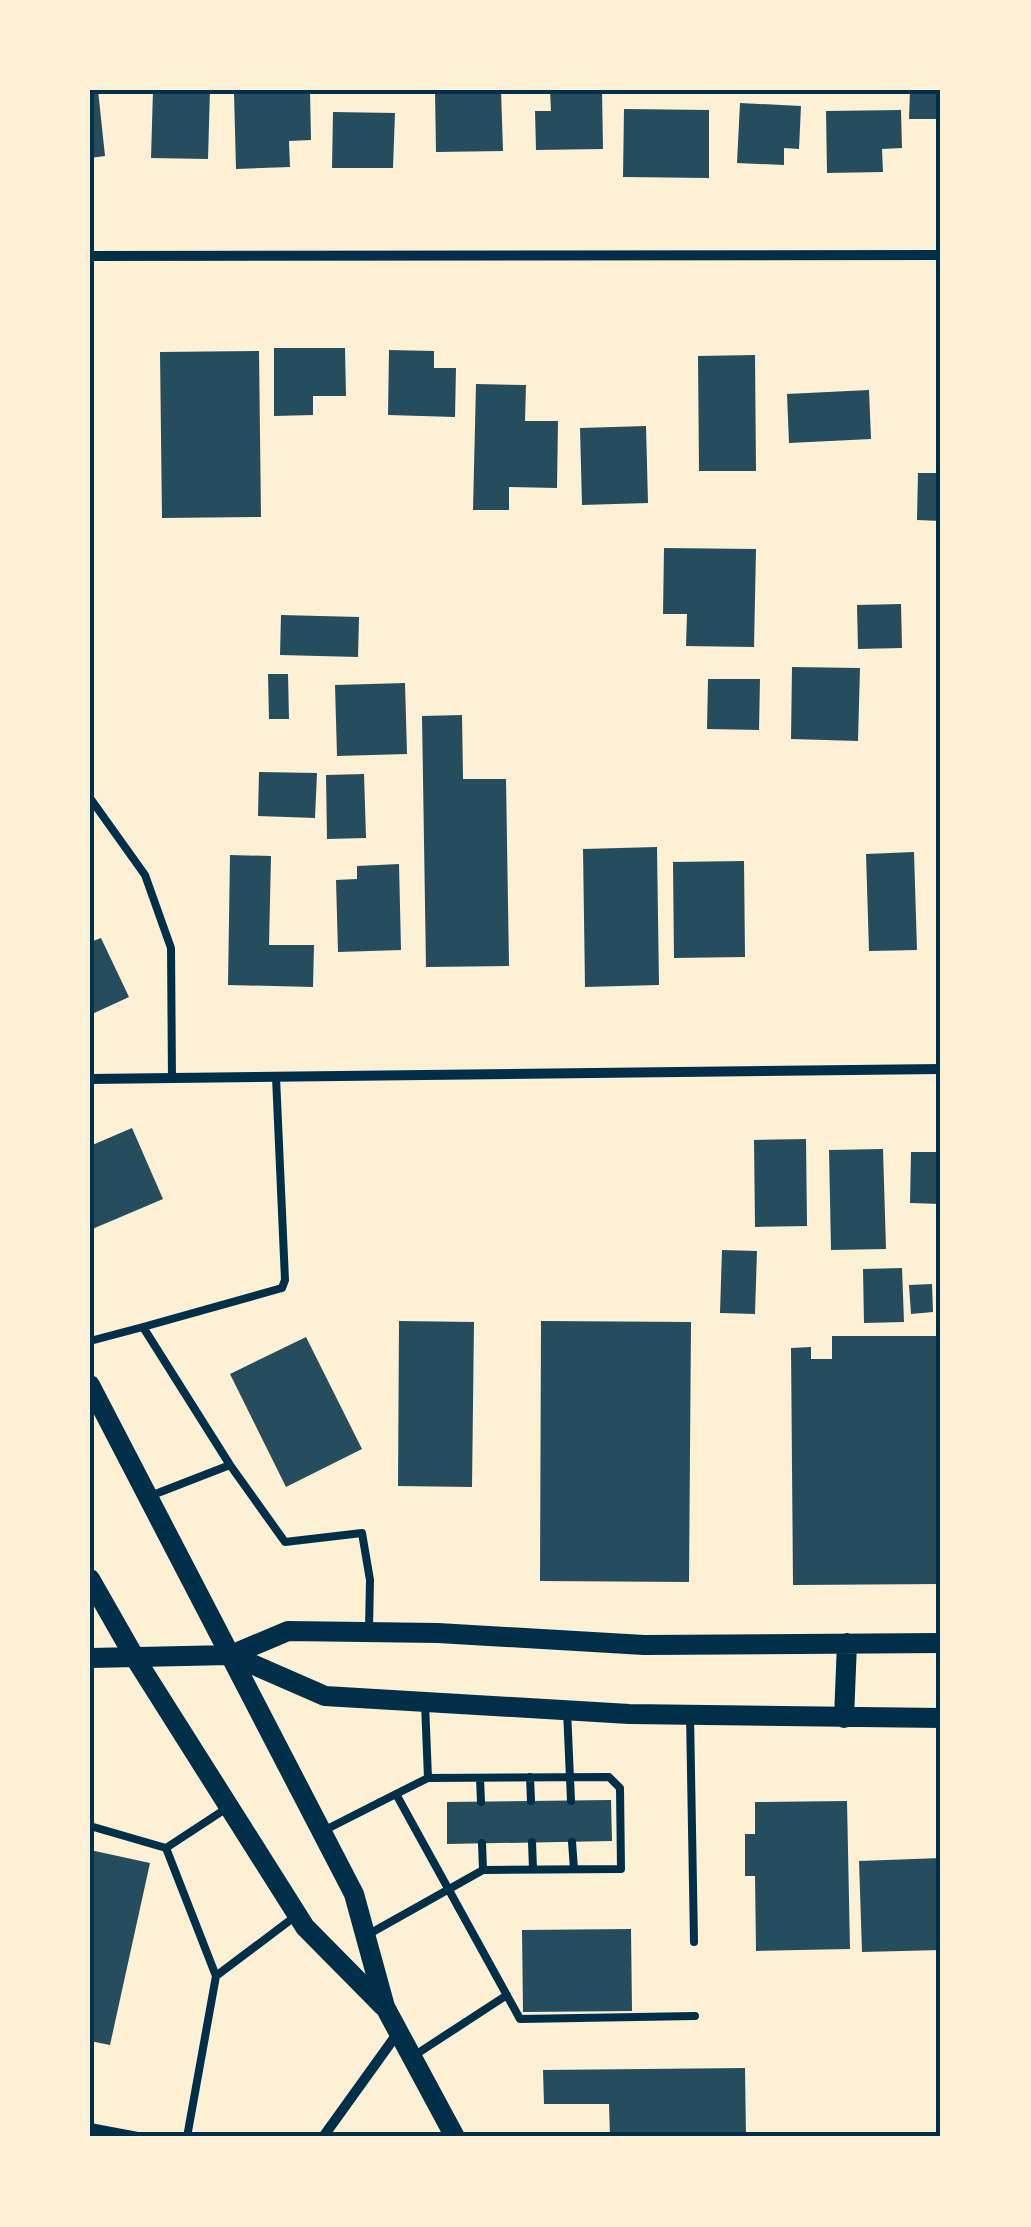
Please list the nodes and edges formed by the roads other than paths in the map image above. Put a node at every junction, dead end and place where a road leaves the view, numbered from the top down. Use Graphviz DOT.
graph roads {
  1 [pos="941,255"];
  2 [pos="90,256"];
  3 [pos="90,798"];
  4 [pos="941,1069"];
  5 [pos="276,1077"];
  6 [pos="172,1078"];
  7 [pos="90,1079"];
  8 [pos="143,1327"];
  9 [pos="90,1341"];
  10 [pos="90,1385"];
  11 [pos="230,1465"];
  12 [pos="148,1497"];
  13 [pos="90,1579"];
  14 [pos="368,1633"];
  15 [pos="941,1643"];
  16 [pos="847,1644"];
  17 [pos="231,1655"];
  18 [pos="90,1658"];
  19 [pos="134,1658"];
  20 [pos="425,1701"];
  21 [pos="567,1710"];
  22 [pos="690,1716"];
  23 [pos="844,1718"];
  24 [pos="941,1718"];
  25 [pos="428,1778"];
  26 [pos="480,1778"];
  27 [pos="530,1778"];
  28 [pos="570,1778"];
  29 [pos="396,1794"];
  30 [pos="531,1801"];
  31 [pos="571,1801"];
  32 [pos="481,1802"];
  33 [pos="229,1806"];
  34 [pos="90,1826"];
  35 [pos="322,1832"];
  36 [pos="532,1842"];
  37 [pos="572,1842"];
  38 [pos="482,1843"];
  39 [pos="166,1848"];
  40 [pos="533,1869"];
  41 [pos="574,1869"];
  42 [pos="483,1870"];
  43 [pos="447,1888"];
  44 [pos="297,1914"];
  45 [pos="366,1936"];
  46 [pos="694,1942"];
  47 [pos="216,1976"];
  48 [pos="507,1996"];
  49 [pos="385,2007"];
  50 [pos="694,2016"];
  51 [pos="397,2034"];
  52 [pos="411,2058"];
  53 [pos="91,2127"];
  54 [pos="143,2137"];
  55 [pos="187,2137"];
  56 [pos="323,2137"];
  57 [pos="456,2137"];
  1 -- 2 [label="street"];
  3 -- 6 [label="lane"];
  4 -- 5 [label="street"];
  5 -- 6 [label="street"];
  5 -- 8 [label="lane"];
  6 -- 7 [label="street"];
  8 -- 9 [label="lane"];
  8 -- 11 [label="lane"];
  10 -- 12 [label="main road"];
  11 -- 12 [label="lane"];
  11 -- 14 [label="lane"];
  12 -- 17 [label="main road"];
  13 -- 19 [label="main road"];
  14 -- 16 [label="main road"];
  14 -- 17 [label="main road"];
  15 -- 16 [label="main road"];
  16 -- 23 [label="main road"];
  17 -- 19 [label="main road"];
  17 -- 20 [label="main road"];
  17 -- 35 [label="main road"];
  18 -- 19 [label="main road"];
  19 -- 33 [label="main road"];
  20 -- 21 [label="main road"];
  20 -- 25 [label="lane"];
  21 -- 22 [label="main road"];
  21 -- 28 [label="lane"];
  22 -- 23 [label="main road"];
  22 -- 46 [label="lane"];
  23 -- 24 [label="main road"];
  25 -- 26 [label="lane"];
  25 -- 29 [label="lane"];
  26 -- 27 [label="lane"];
  26 -- 32 [label="lane"];
  27 -- 28 [label="lane"];
  27 -- 30 [label="lane"];
  28 -- 31 [label="lane"];
  28 -- 41 [label="lane"];
  29 -- 35 [label="lane"];
  29 -- 43 [label="lane"];
  33 -- 39 [label="lane"];
  33 -- 44 [label="main road"];
  34 -- 39 [label="lane"];
  35 -- 45 [label="main road"];
  36 -- 40 [label="lane"];
  37 -- 41 [label="lane"];
  38 -- 42 [label="lane"];
  39 -- 47 [label="lane"];
  40 -- 41 [label="lane"];
  40 -- 42 [label="lane"];
  42 -- 43 [label="lane"];
  43 -- 45 [label="lane"];
  43 -- 48 [label="lane"];
  44 -- 47 [label="lane"];
  44 -- 49 [label="main road"];
  45 -- 49 [label="main road"];
  47 -- 55 [label="lane"];
  48 -- 50 [label="lane"];
  48 -- 52 [label="lane"];
  49 -- 51 [label="main road"];
  51 -- 52 [label="main road"];
  51 -- 56 [label="street"];
  52 -- 57 [label="main road"];
  53 -- 54 [label="lane"];
}
